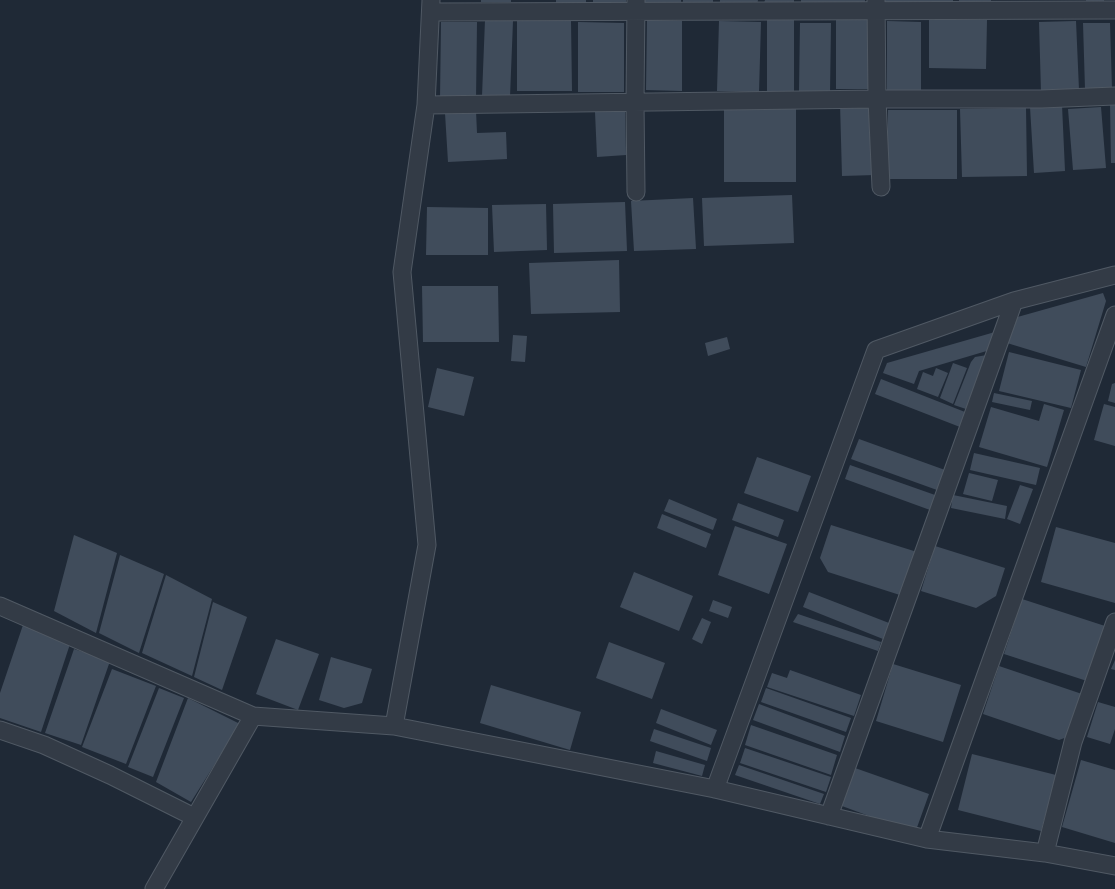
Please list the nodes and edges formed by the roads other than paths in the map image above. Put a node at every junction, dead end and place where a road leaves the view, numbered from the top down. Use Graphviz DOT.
graph roads {
  1 [pos="876,5"];
  2 [pos="431,6"];
  3 [pos="636,6"];
  4 [pos="1115,10"];
  5 [pos="1115,96"];
  6 [pos="877,99"];
  7 [pos="635,103"];
  8 [pos="426,105"];
  9 [pos="881,187"];
  10 [pos="636,192"];
  11 [pos="1115,275"];
  12 [pos="1014,301"];
  13 [pos="1115,315"];
  14 [pos="0,606"];
  15 [pos="1115,622"];
  16 [pos="253,716"];
  17 [pos="394,726"];
  18 [pos="0,730"];
  19 [pos="715,789"];
  20 [pos="829,816"];
  21 [pos="194,817"];
  22 [pos="927,839"];
  23 [pos="1045,853"];
  24 [pos="1115,866"];
  25 [pos="154,889"];
  1 -- 3 [label="street"];
  1 -- 4 [label="street"];
  1 -- 6 [label="street"];
  2 -- 3 [label="street"];
  2 -- 8 [label="street"];
  3 -- 7 [label="street"];
  5 -- 6 [label="street"];
  6 -- 7 [label="street"];
  6 -- 9 [label="street"];
  7 -- 8 [label="street"];
  7 -- 10 [label="street"];
  8 -- 17 [label="street"];
  11 -- 12 [label="street"];
  12 -- 19 [label="street"];
  12 -- 20 [label="street"];
  13 -- 22 [label="street"];
  14 -- 16 [label="street"];
  15 -- 23 [label="street"];
  16 -- 17 [label="street"];
  16 -- 21 [label="street"];
  17 -- 19 [label="street"];
  18 -- 21 [label="street"];
  19 -- 20 [label="street"];
  20 -- 22 [label="street"];
  21 -- 25 [label="street"];
  22 -- 23 [label="street"];
  23 -- 24 [label="street"];
}
